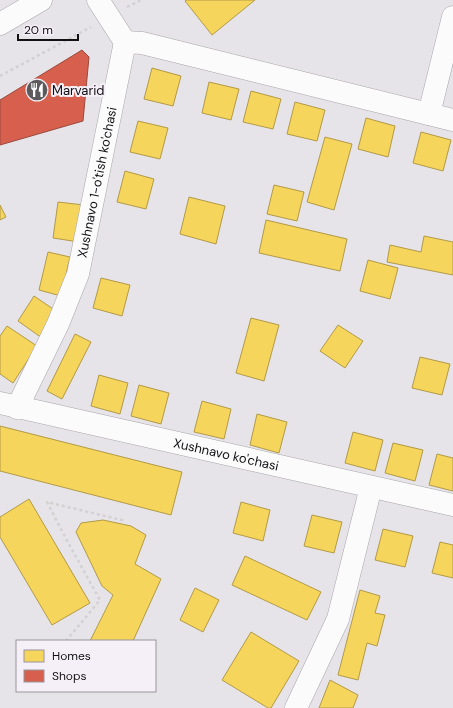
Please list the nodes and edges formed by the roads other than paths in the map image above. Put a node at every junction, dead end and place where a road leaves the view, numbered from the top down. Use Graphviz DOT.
graph roads {
  1 [pos="41,0"];
  2 [pos="104,9"];
  3 [pos="453,17"];
  4 [pos="0,24"];
  5 [pos="124,42"];
  6 [pos="429,114"];
  7 [pos="453,120"];
  8 [pos="8,405"];
  9 [pos="371,487"];
  10 [pos="453,505"];
  11 [pos="296,708"];
  1 -- 4 [label="street"];
  2 -- 5 [label="street"];
  3 -- 6 [label="street"];
  5 -- 6 [label="street"];
  5 -- 8 [label="street, Xushnavo 1-o'tish ko'chasi"];
  6 -- 7 [label="street"];
  8 -- 9 [label="street, Xushnavo ko'chasi"];
  9 -- 10 [label="street, Xushnavo ko'chasi"];
  9 -- 11 [label="street"];
}
